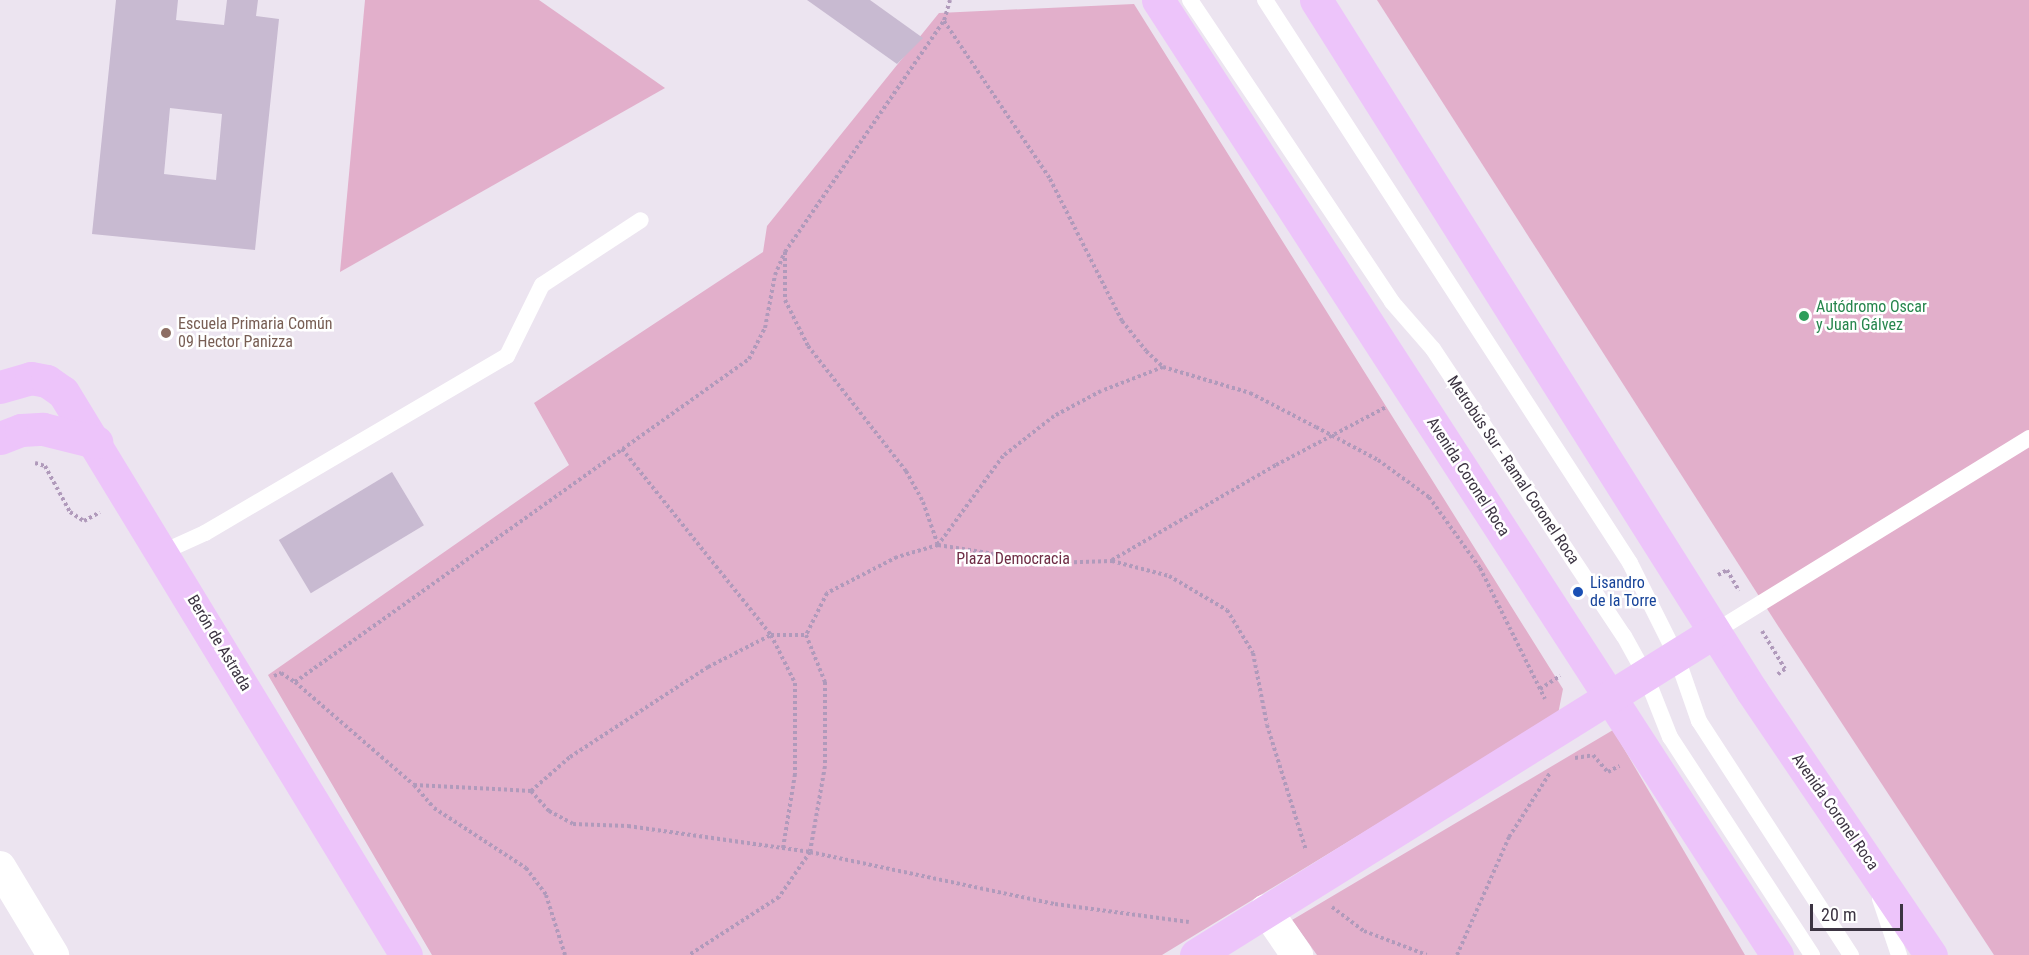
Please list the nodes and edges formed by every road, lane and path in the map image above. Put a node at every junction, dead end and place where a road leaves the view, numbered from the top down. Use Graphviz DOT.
graph roads {
  1 [pos="950,0"];
  2 [pos="1158,0"];
  3 [pos="1190,0"];
  4 [pos="1265,0"];
  5 [pos="1316,0"];
  6 [pos="944,21"];
  7 [pos="641,220"];
  8 [pos="785,252"];
  9 [pos="1163,367"];
  10 [pos="0,387"];
  11 [pos="1413,393"];
  12 [pos="1332,435"];
  13 [pos="2029,438"];
  14 [pos="96,442"];
  15 [pos="11,449"];
  16 [pos="622,449"];
  17 [pos="129,495"];
  18 [pos="938,545"];
  19 [pos="163,552"];
  20 [pos="1112,561"];
  21 [pos="1714,632"];
  22 [pos="771,635"];
  23 [pos="806,635"];
  24 [pos="1676,655"];
  25 [pos="1645,674"];
  26 [pos="295,682"];
  27 [pos="246,688"];
  28 [pos="1611,696"];
  29 [pos="1560,729"];
  30 [pos="414,785"];
  31 [pos="531,791"];
  32 [pos="783,848"];
  33 [pos="810,852"];
  34 [pos="1865,854"];
  35 [pos="0,867"];
  36 [pos="1315,879"];
  37 [pos="1266,910"];
  38 [pos="1226,937"];
  39 [pos="46,953"];
  40 [pos="406,955"];
  41 [pos="564,955"];
  42 [pos="689,955"];
  43 [pos="1196,955"];
  44 [pos="1297,955"];
  45 [pos="1427,955"];
  46 [pos="1456,955"];
  47 [pos="1777,955"];
  48 [pos="1812,955"];
  49 [pos="1851,955"];
  50 [pos="1899,955"];
  51 [pos="1930,955"];
  1 -- 6 [label="path"];
  2 -- 11 [label="main road, Avenida Coronel Roca"];
  3 -- 25 [label="lane, Metrobús Sur - Ramal Coronel Roca"];
  4 -- 24 [label="lane"];
  5 -- 21 [label="main road, Avenida Coronel Roca"];
  6 -- 8 [label="path"];
  6 -- 9 [label="path"];
  7 -- 19 [label="lane"];
  8 -- 16 [label="path"];
  8 -- 18 [label="path"];
  9 -- 12 [label="path"];
  9 -- 18 [label="path"];
  10 -- 14 [label="main road, Berón de Astrada"];
  11 -- 12 [label="path"];
  11 -- 28 [label="main road, Avenida Coronel Roca"];
  12 -- 20 [label="path"];
  12 -- 29 [label="path"];
  13 -- 21 [label="lane"];
  14 -- 15 [label="main road"];
  14 -- 17 [label="main road, Berón de Astrada"];
  15 -- 17 [label="path"];
  16 -- 22 [label="path"];
  16 -- 26 [label="path"];
  17 -- 19 [label="main road, Berón de Astrada"];
  18 -- 20 [label="path"];
  18 -- 23 [label="path"];
  19 -- 27 [label="main road, Berón de Astrada"];
  20 -- 36 [label="path"];
  21 -- 24 [label="main road"];
  21 -- 34 [label="main road, Avenida Coronel Roca"];
  22 -- 23 [label="path"];
  22 -- 31 [label="path"];
  22 -- 32 [label="path"];
  23 -- 33 [label="path"];
  24 -- 25 [label="main road"];
  24 -- 49 [label="lane"];
  25 -- 28 [label="main road"];
  25 -- 48 [label="lane, Metrobús Sur - Ramal Coronel Roca"];
  26 -- 27 [label="path"];
  26 -- 30 [label="path"];
  27 -- 40 [label="main road, Berón de Astrada"];
  28 -- 29 [label="main road"];
  28 -- 47 [label="main road, Avenida Coronel Roca"];
  29 -- 36 [label="main road"];
  29 -- 46 [label="path"];
  30 -- 31 [label="path"];
  30 -- 41 [label="path"];
  31 -- 32 [label="path"];
  32 -- 33 [label="path"];
  33 -- 38 [label="path"];
  33 -- 42 [label="path"];
  34 -- 50 [label="lane"];
  34 -- 51 [label="main road, Avenida Coronel Roca"];
  35 -- 39 [label="street"];
  36 -- 37 [label="main road"];
  36 -- 45 [label="path"];
  37 -- 38 [label="main road"];
  37 -- 44 [label="street"];
  38 -- 43 [label="main road"];
}
